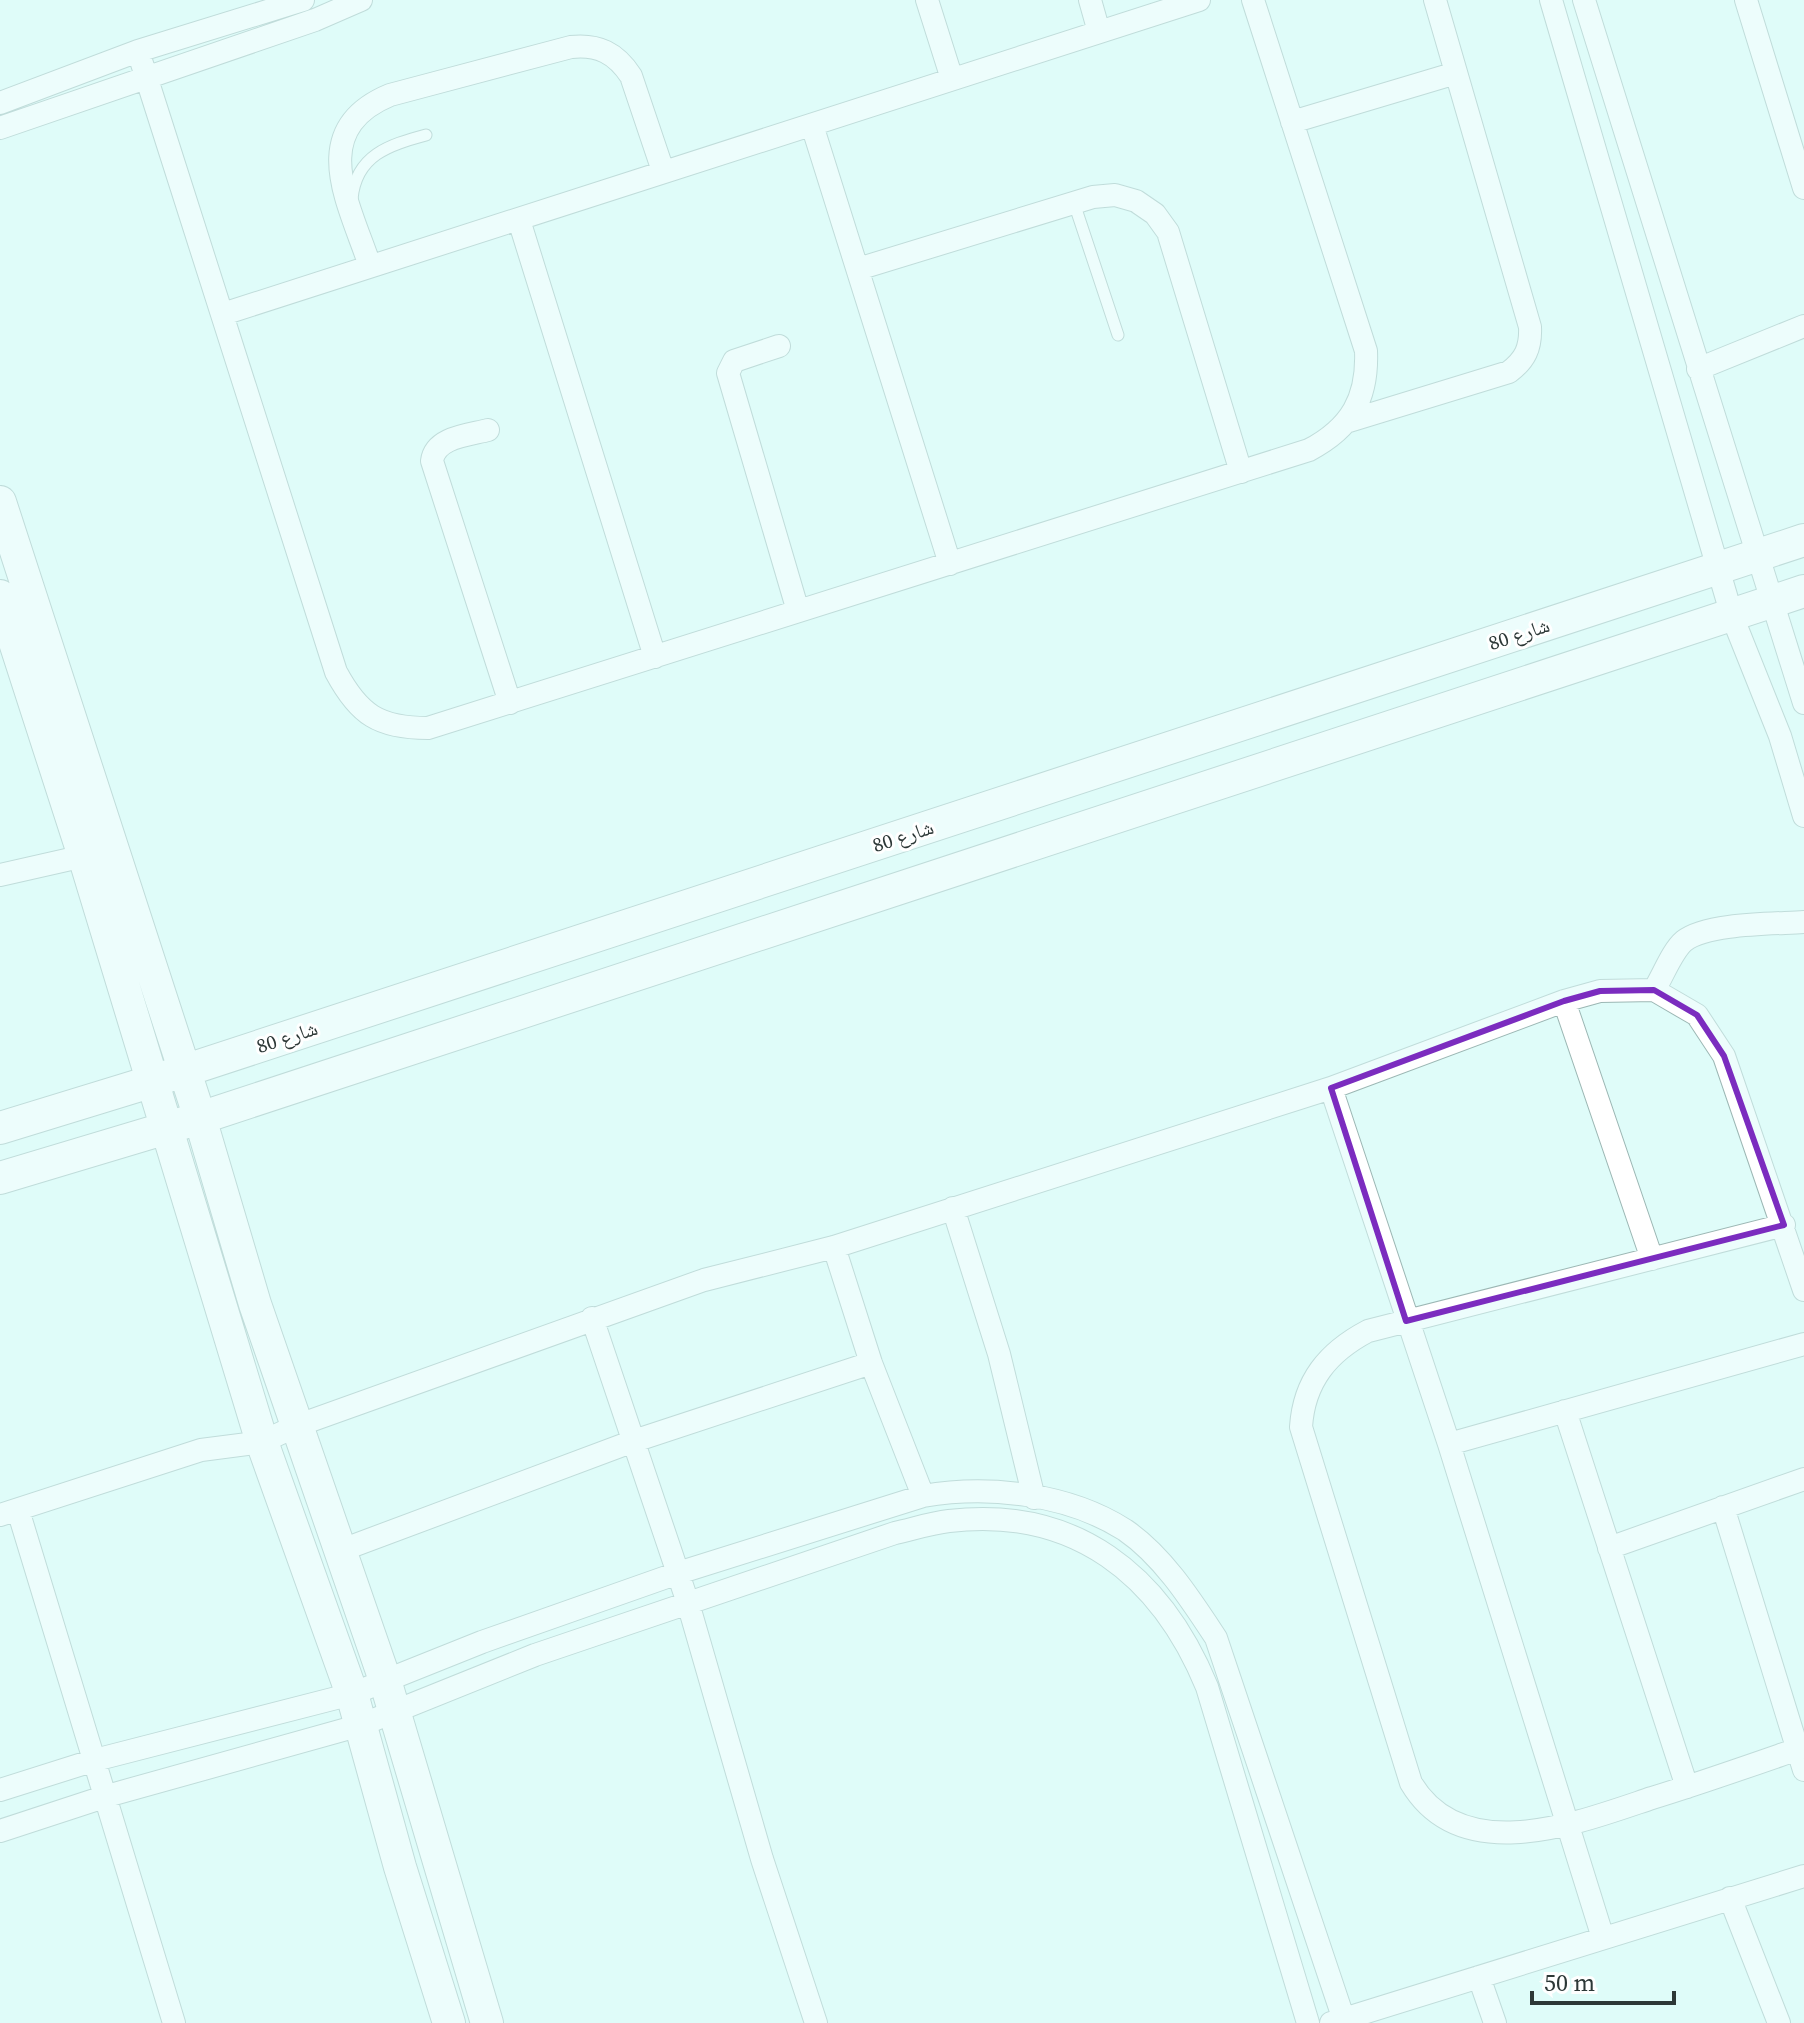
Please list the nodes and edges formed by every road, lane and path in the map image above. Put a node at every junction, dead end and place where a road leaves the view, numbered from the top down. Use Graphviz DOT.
graph roads {
  1 [pos="303,0"];
  2 [pos="361,0"];
  3 [pos="927,0"];
  4 [pos="1090,0"];
  5 [pos="1199,0"];
  6 [pos="1253,0"];
  7 [pos="1435,0"];
  8 [pos="1551,0"];
  9 [pos="1584,0"];
  10 [pos="1746,0"];
  11 [pos="1099,32"];
  12 [pos="138,51"];
  13 [pos="1456,73"];
  14 [pos="146,75"];
  15 [pos="952,79"];
  16 [pos="0,103"];
  17 [pos="1292,122"];
  18 [pos="812,125"];
  19 [pos="0,128"];
  20 [pos="426,135"];
  21 [pos="1799,152"];
  22 [pos="663,171"];
  23 [pos="1804,188"];
  24 [pos="1074,203"];
  25 [pos="351,207"];
  26 [pos="519,220"];
  27 [pos="370,266"];
  28 [pos="858,269"];
  29 [pos="223,314"];
  30 [pos="1804,326"];
  31 [pos="1118,335"];
  32 [pos="779,346"];
  33 [pos="1698,369"];
  34 [pos="1349,421"];
  35 [pos="488,430"];
  36 [pos="1241,472"];
  37 [pos="0,502"];
  38 [pos="1804,540"];
  39 [pos="1759,553"];
  40 [pos="950,564"];
  41 [pos="1718,569"];
  42 [pos="1804,591"];
  43 [pos="0,596"];
  44 [pos="1773,601"];
  45 [pos="798,611"];
  46 [pos="1732,616"];
  47 [pos="655,657"];
  48 [pos="510,703"];
  49 [pos="1804,703"];
  50 [pos="1804,816"];
  51 [pos="84,856"];
  52 [pos="0,875"];
  53 [pos="1804,922"];
  54 [pos="1654,990"];
  55 [pos="1564,1001"];
  56 [pos="183,1071"];
  57 [pos="150,1082"];
  58 [pos="1331,1088"];
  59 [pos="200,1118"];
  60 [pos="166,1126"];
  61 [pos="0,1128"];
  62 [pos="0,1178"];
  63 [pos="953,1208"];
  64 [pos="1784,1225"];
  65 [pos="834,1247"];
  66 [pos="1652,1259"];
  67 [pos="1804,1290"];
  68 [pos="592,1318"];
  69 [pos="1406,1321"];
  70 [pos="1804,1344"];
  71 [pos="871,1363"];
  72 [pos="1565,1411"];
  73 [pos="296,1426"];
  74 [pos="262,1442"];
  75 [pos="631,1442"];
  76 [pos="1449,1444"];
  77 [pos="1804,1479"];
  78 [pos="923,1496"];
  79 [pos="1034,1498"];
  80 [pos="1723,1507"];
  81 [pos="9,1512"];
  82 [pos="1609,1548"];
  83 [pos="342,1550"];
  84 [pos="678,1573"];
  85 [pos="688,1603"];
  86 [pos="385,1680"];
  87 [pos="352,1694"];
  88 [pos="394,1711"];
  89 [pos="361,1725"];
  90 [pos="95,1760"];
  91 [pos="1801,1760"];
  92 [pos="1687,1787"];
  93 [pos="0,1790"];
  94 [pos="107,1796"];
  95 [pos="1566,1827"];
  96 [pos="0,1831"];
  97 [pos="1804,1876"];
  98 [pos="1730,1898"];
  99 [pos="1603,1938"];
  100 [pos="1479,1977"];
  101 [pos="1339,2022"];
  102 [pos="1775,2022"];
  103 [pos="174,2023"];
  104 [pos="449,2023"];
  105 [pos="487,2023"];
  106 [pos="816,2023"];
  107 [pos="1308,2023"];
  108 [pos="1495,2023"];
  1 -- 12 [label="street"];
  2 -- 14 [label="street"];
  3 -- 15 [label="street"];
  4 -- 11 [label="street"];
  5 -- 11 [label="street"];
  6 -- 17 [label="street"];
  7 -- 13 [label="street"];
  8 -- 41 [label="street"];
  9 -- 33 [label="street"];
  10 -- 21 [label="street"];
  11 -- 15 [label="street"];
  12 -- 14 [label="street"];
  12 -- 16 [label="street"];
  13 -- 17 [label="street"];
  13 -- 34 [label="street"];
  14 -- 19 [label="street"];
  14 -- 29 [label="street"];
  15 -- 18 [label="street"];
  17 -- 34 [label="street"];
  18 -- 22 [label="street"];
  18 -- 28 [label="street"];
  20 -- 25 [label="lane"];
  21 -- 23 [label="street"];
  22 -- 25 [label="street"];
  22 -- 26 [label="street"];
  24 -- 28 [label="street"];
  24 -- 31 [label="lane"];
  24 -- 36 [label="street"];
  25 -- 27 [label="street"];
  26 -- 27 [label="street"];
  26 -- 47 [label="street"];
  27 -- 29 [label="street"];
  28 -- 40 [label="street"];
  29 -- 48 [label="street"];
  30 -- 33 [label="street"];
  32 -- 45 [label="street"];
  33 -- 39 [label="street"];
  34 -- 36 [label="street"];
  35 -- 48 [label="street"];
  36 -- 40 [label="street"];
  37 -- 56 [label="street"];
  38 -- 39 [label="street, شارع 80"];
  39 -- 41 [label="street, شارع 80"];
  39 -- 44 [label="street"];
  40 -- 45 [label="street"];
  41 -- 46 [label="street"];
  41 -- 56 [label="street, شارع 80"];
  42 -- 44 [label="street"];
  43 -- 51 [label="street"];
  44 -- 46 [label="street"];
  44 -- 49 [label="street"];
  45 -- 47 [label="street"];
  46 -- 50 [label="street"];
  46 -- 59 [label="street"];
  47 -- 48 [label="street"];
  51 -- 52 [label="street"];
  51 -- 57 [label="street"];
  53 -- 54 [label="street"];
  54 -- 55 [label="street"];
  54 -- 64 [label="street"];
  55 -- 58 [label="street"];
  55 -- 66 [label="street"];
  56 -- 57 [label="street, شارع 80"];
  56 -- 59 [label="street"];
  57 -- 60 [label="street"];
  57 -- 61 [label="street, شارع 80"];
  58 -- 63 [label="street"];
  58 -- 69 [label="street"];
  59 -- 60 [label="street"];
  59 -- 73 [label="street"];
  60 -- 62 [label="street"];
  60 -- 74 [label="street"];
  63 -- 65 [label="street"];
  63 -- 79 [label="street"];
  64 -- 66 [label="street"];
  64 -- 67 [label="street"];
  65 -- 68 [label="street"];
  65 -- 71 [label="street"];
  66 -- 69 [label="street"];
  68 -- 73 [label="street"];
  68 -- 75 [label="street"];
  69 -- 76 [label="street"];
  69 -- 95 [label="street"];
  70 -- 72 [label="street"];
  71 -- 75 [label="street"];
  71 -- 78 [label="street"];
  72 -- 76 [label="street"];
  72 -- 82 [label="street"];
  73 -- 74 [label="street"];
  73 -- 83 [label="street"];
  74 -- 81 [label="street"];
  74 -- 87 [label="street"];
  75 -- 83 [label="street"];
  75 -- 84 [label="street"];
  76 -- 95 [label="street"];
  77 -- 80 [label="street"];
  78 -- 79 [label="street"];
  78 -- 84 [label="street"];
  79 -- 101 [label="street"];
  80 -- 82 [label="street"];
  80 -- 91 [label="street"];
  81 -- 90 [label="street"];
  82 -- 92 [label="street"];
  83 -- 86 [label="street"];
  84 -- 85 [label="street"];
  84 -- 86 [label="street"];
  85 -- 88 [label="street"];
  85 -- 106 [label="street"];
  85 -- 107 [label="street"];
  86 -- 87 [label="street"];
  86 -- 88 [label="street"];
  87 -- 89 [label="street"];
  87 -- 90 [label="street"];
  88 -- 89 [label="street"];
  88 -- 105 [label="street"];
  89 -- 94 [label="street"];
  89 -- 104 [label="street"];
  90 -- 93 [label="street"];
  90 -- 94 [label="street"];
  91 -- 92 [label="street"];
  92 -- 95 [label="street"];
  94 -- 96 [label="street"];
  94 -- 103 [label="street"];
  95 -- 99 [label="street"];
  97 -- 98 [label="street"];
  98 -- 99 [label="street"];
  98 -- 102 [label="street"];
  99 -- 100 [label="street"];
  100 -- 101 [label="street"];
  100 -- 108 [label="street"];
}
